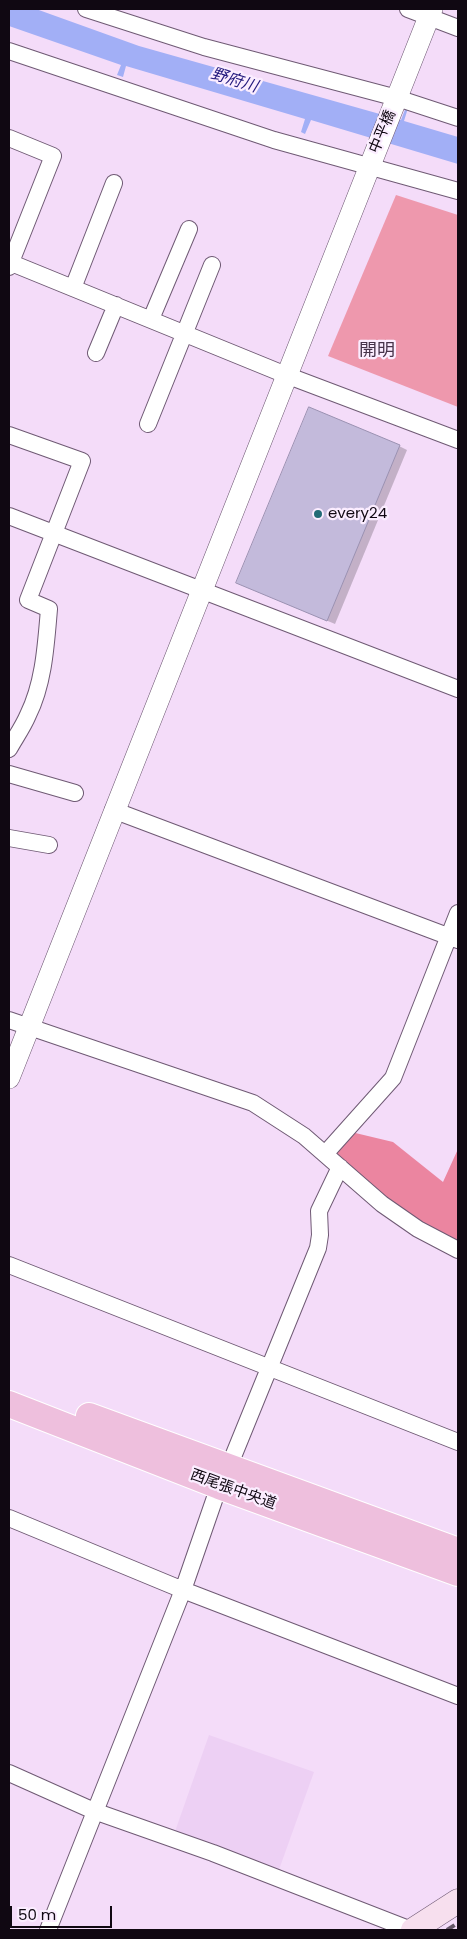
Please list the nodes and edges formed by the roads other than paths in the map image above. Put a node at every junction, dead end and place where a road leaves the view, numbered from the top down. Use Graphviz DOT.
graph roads {
  1 [pos="86,9"];
  2 [pos="408,9"];
  3 [pos="430,13"];
  4 [pos="458,28"];
  5 [pos="9,51"];
  6 [pos="397,98"];
  7 [pos="458,118"];
  8 [pos="9,138"];
  9 [pos="369,165"];
  10 [pos="114,183"];
  11 [pos="458,191"];
  12 [pos="188,229"];
  13 [pos="9,264"];
  14 [pos="212,265"];
  15 [pos="73,288"];
  16 [pos="116,305"];
  17 [pos="151,319"];
  18 [pos="185,333"];
  19 [pos="96,353"];
  20 [pos="286,375"];
  21 [pos="148,424"];
  22 [pos="9,435"];
  23 [pos="458,440"];
  24 [pos="9,516"];
  25 [pos="54,532"];
  26 [pos="202,592"];
  27 [pos="458,689"];
  28 [pos="16,723"];
  29 [pos="9,749"];
  30 [pos="9,774"];
  31 [pos="75,793"];
  32 [pos="113,810"];
  33 [pos="9,838"];
  34 [pos="49,845"];
  35 [pos="458,913"];
  36 [pos="454,938"];
  37 [pos="9,1020"];
  38 [pos="29,1027"];
  39 [pos="9,1078"];
  40 [pos="325,1154"];
  41 [pos="340,1166"];
  42 [pos="458,1250"];
  43 [pos="9,1265"];
  44 [pos="268,1367"];
  45 [pos="9,1386"];
  46 [pos="9,1404"];
  47 [pos="458,1442"];
  48 [pos="223,1477"];
  49 [pos="9,1518"];
  50 [pos="458,1552"];
  51 [pos="458,1573"];
  52 [pos="183,1590"];
  53 [pos="458,1696"];
  54 [pos="9,1773"];
  55 [pos="94,1811"];
  56 [pos="458,1901"];
  57 [pos="48,1930"];
  58 [pos="412,1930"];
  1 -- 6 [label="street"];
  2 -- 3 [label="street"];
  3 -- 4 [label="street"];
  3 -- 6 [label="street, 中平橋"];
  5 -- 9 [label="street"];
  6 -- 7 [label="street"];
  6 -- 9 [label="street, 中平橋"];
  8 -- 13 [label="street"];
  9 -- 11 [label="street"];
  9 -- 20 [label="street, 中平橋"];
  10 -- 15 [label="street"];
  12 -- 17 [label="street"];
  13 -- 15 [label="street"];
  14 -- 18 [label="street"];
  15 -- 16 [label="street"];
  16 -- 17 [label="street"];
  16 -- 19 [label="street"];
  17 -- 18 [label="street"];
  18 -- 20 [label="street"];
  18 -- 21 [label="street"];
  20 -- 23 [label="street"];
  20 -- 26 [label="street, 中平橋"];
  22 -- 25 [label="street"];
  24 -- 25 [label="street"];
  25 -- 26 [label="street"];
  25 -- 28 [label="street"];
  26 -- 27 [label="street"];
  26 -- 32 [label="street, 中平橋"];
  28 -- 29 [label="street"];
  30 -- 31 [label="street"];
  32 -- 36 [label="street"];
  32 -- 38 [label="street, 中平橋"];
  33 -- 34 [label="street"];
  35 -- 36 [label="street"];
  36 -- 40 [label="street"];
  37 -- 38 [label="street"];
  38 -- 39 [label="street, 中平橋"];
  38 -- 40 [label="street"];
  40 -- 41 [label="street"];
  41 -- 42 [label="street"];
  41 -- 44 [label="street"];
  43 -- 44 [label="street"];
  44 -- 47 [label="street"];
  44 -- 48 [label="street"];
  45 -- 48 [label="main road, 西尾張中央道"];
  46 -- 48 [label="main road, 西尾張中央道"];
  48 -- 50 [label="main road, 西尾張中央道"];
  48 -- 51 [label="main road, 西尾張中央道"];
  48 -- 52 [label="street"];
  49 -- 52 [label="street"];
  52 -- 53 [label="street"];
  52 -- 55 [label="street"];
  54 -- 55 [label="street"];
  55 -- 57 [label="street"];
  55 -- 58 [label="street"];
  56 -- 58 [label="main road"];
}
